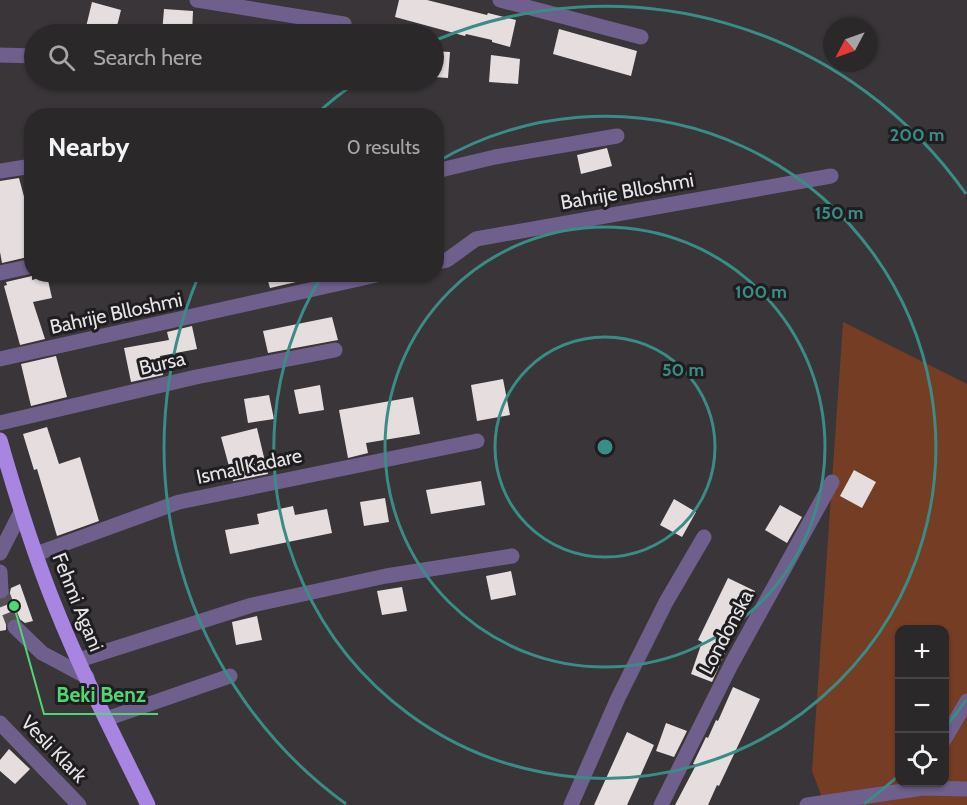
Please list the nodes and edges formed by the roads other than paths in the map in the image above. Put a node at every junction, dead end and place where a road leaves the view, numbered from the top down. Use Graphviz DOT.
graph roads {
  1 [pos="197,0"];
  2 [pos="500,0"];
  3 [pos="344,24"];
  4 [pos="641,37"];
  5 [pos="0,55"];
  6 [pos="24,56"];
  7 [pos="617,136"];
  8 [pos="24,167"];
  9 [pos="444,169"];
  10 [pos="0,171"];
  11 [pos="831,176"];
  12 [pos="444,261"];
  13 [pos="24,268"];
  14 [pos="0,273"];
  15 [pos="345,282"];
  16 [pos="335,350"];
  17 [pos="0,359"];
  18 [pos="0,423"];
  19 [pos="0,440"];
  20 [pos="477,441"];
  21 [pos="832,482"];
  22 [pos="21,512"];
  23 [pos="704,537"];
  24 [pos="0,553"];
  25 [pos="36,554"];
  26 [pos="512,556"];
  27 [pos="0,572"];
  28 [pos="1,591"];
  29 [pos="15,627"];
  30 [pos="79,660"];
  31 [pos="230,676"];
  32 [pos="87,678"];
  33 [pos="967,701"];
  34 [pos="106,719"];
  35 [pos="0,723"];
  36 [pos="949,733"];
  37 [pos="919,787"];
  38 [pos="946,787"];
  39 [pos="967,789"];
  40 [pos="892,799"];
  41 [pos="78,805"];
  42 [pos="148,805"];
  43 [pos="571,805"];
  44 [pos="661,805"];
  45 [pos="807,805"];
  1 -- 3 [label="street"];
  2 -- 4 [label="street"];
  5 -- 6 [label="street"];
  7 -- 9 [label="street"];
  8 -- 10 [label="street"];
  11 -- 12 [label="street, Bahrije Blloshmi"];
  13 -- 14 [label="street"];
  15 -- 17 [label="street, Bahrije Blloshmi"];
  16 -- 18 [label="street, Bursa"];
  19 -- 22 [label="main road, Fehmi Agani"];
  20 -- 25 [label="street, Ismal Kadare"];
  21 -- 44 [label="street, Londonska"];
  22 -- 24 [label="street"];
  22 -- 25 [label="main road, Fehmi Agani"];
  23 -- 43 [label="street"];
  25 -- 30 [label="main road, Fehmi Agani"];
  26 -- 30 [label="street"];
  27 -- 28 [label="street"];
  29 -- 32 [label="street"];
  30 -- 32 [label="main road, Fehmi Agani"];
  31 -- 34 [label="street"];
  32 -- 34 [label="main road, Fehmi Agani"];
  33 -- 36 [label="street"];
  34 -- 42 [label="main road, Fehmi Agani"];
  35 -- 41 [label="street, Vesli Klark"];
  37 -- 40 [label="street"];
  38 -- 39 [label="street"];
  40 -- 45 [label="street"];
}
